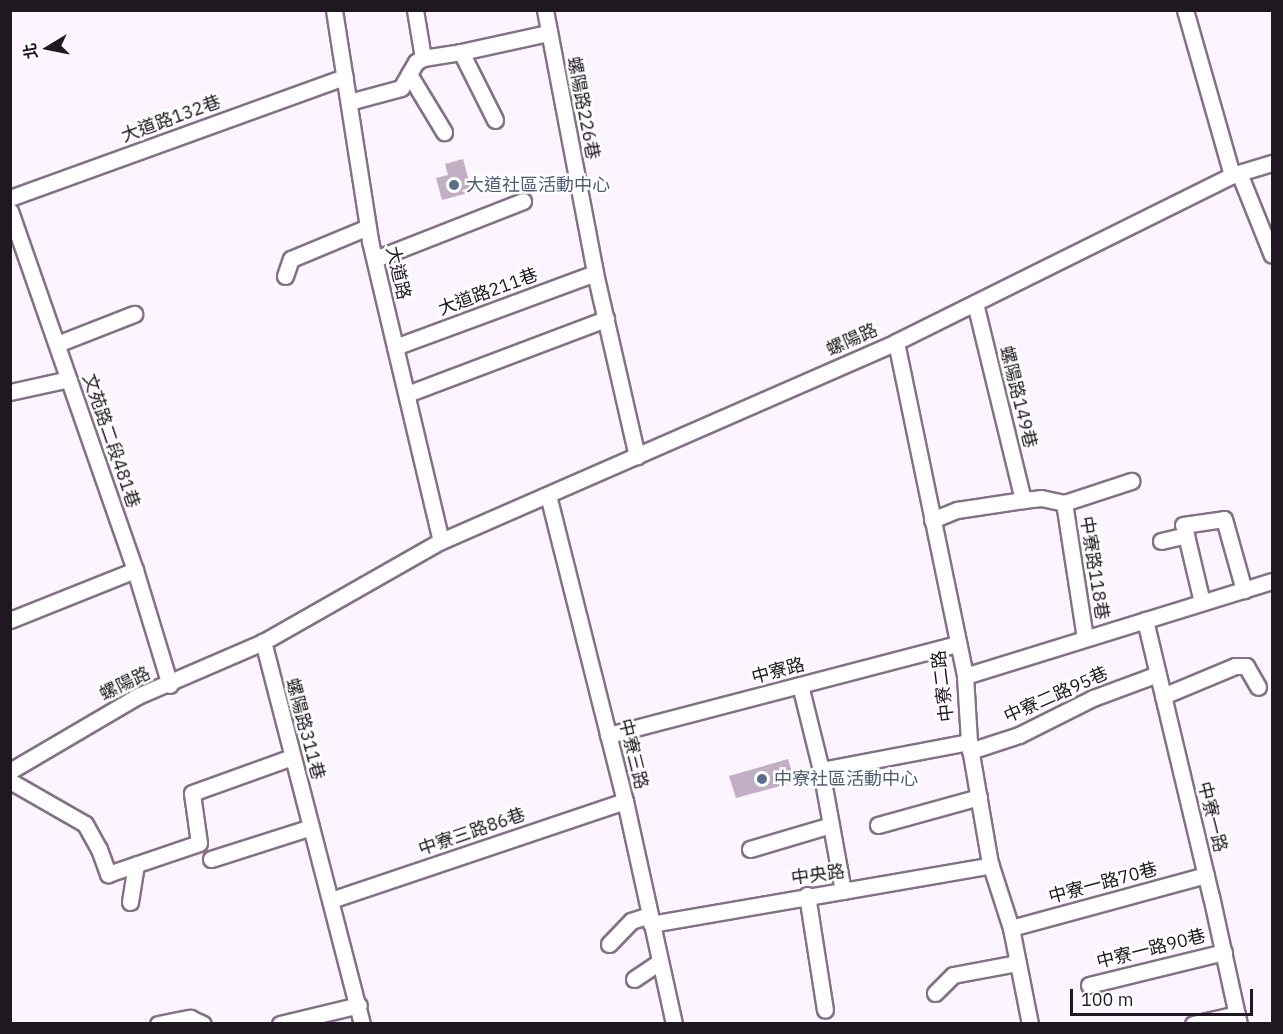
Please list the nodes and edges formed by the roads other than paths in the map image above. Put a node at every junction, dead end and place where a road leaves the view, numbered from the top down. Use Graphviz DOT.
graph roads {
  1 [pos="334,10"];
  2 [pos="415,10"];
  3 [pos="545,10"];
  4 [pos="1185,10"];
  5 [pos="548,33"];
  6 [pos="461,52"];
  7 [pos="423,58"];
  8 [pos="409,74"];
  9 [pos="345,77"];
  10 [pos="349,102"];
  11 [pos="495,120"];
  12 [pos="444,132"];
  13 [pos="1272,163"];
  14 [pos="1235,174"];
  15 [pos="10,198"];
  16 [pos="523,201"];
  17 [pos="10,211"];
  18 [pos="368,226"];
  19 [pos="1272,255"];
  20 [pos="375,259"];
  21 [pos="595,273"];
  22 [pos="285,276"];
  23 [pos="975,303"];
  24 [pos="134,314"];
  25 [pos="606,319"];
  26 [pos="896,342"];
  27 [pos="57,344"];
  28 [pos="395,346"];
  29 [pos="69,379"];
  30 [pos="10,392"];
  31 [pos="406,394"];
  32 [pos="637,456"];
  33 [pos="1131,481"];
  34 [pos="548,495"];
  35 [pos="1023,500"];
  36 [pos="1064,502"];
  37 [pos="932,520"];
  38 [pos="1183,525"];
  39 [pos="441,541"];
  40 [pos="1161,541"];
  41 [pos="135,570"];
  42 [pos="1272,581"];
  43 [pos="1244,590"];
  44 [pos="1202,602"];
  45 [pos="10,620"];
  46 [pos="1145,620"];
  47 [pos="1085,638"];
  48 [pos="263,642"];
  49 [pos="958,644"];
  50 [pos="1158,674"];
  51 [pos="965,675"];
  52 [pos="170,685"];
  53 [pos="800,685"];
  54 [pos="1258,687"];
  55 [pos="1163,696"];
  56 [pos="608,735"];
  57 [pos="970,746"];
  58 [pos="292,757"];
  59 [pos="821,770"];
  60 [pos="10,771"];
  61 [pos="10,781"];
  62 [pos="978,797"];
  63 [pos="625,801"];
  64 [pos="831,825"];
  65 [pos="878,825"];
  66 [pos="311,826"];
  67 [pos="750,849"];
  68 [pos="211,859"];
  69 [pos="136,864"];
  70 [pos="991,865"];
  71 [pos="1206,875"];
  72 [pos="843,891"];
  73 [pos="807,895"];
  74 [pos="331,900"];
  75 [pos="130,902"];
  76 [pos="650,920"];
  77 [pos="1011,928"];
  78 [pos="609,945"];
  79 [pos="1224,952"];
  80 [pos="659,962"];
  81 [pos="1018,963"];
  82 [pos="634,978"];
  83 [pos="1089,985"];
  84 [pos="935,993"];
  85 [pos="359,1005"];
  86 [pos="825,1010"];
  87 [pos="1238,1019"];
  88 [pos="158,1023"];
  89 [pos="203,1023"];
  90 [pos="280,1023"];
  91 [pos="362,1023"];
  92 [pos="674,1023"];
  93 [pos="1030,1023"];
  94 [pos="1193,1023"];
  1 -- 9 [label="street, 大道路"];
  2 -- 7 [label="street"];
  3 -- 5 [label="street, 螺陽路226巷"];
  4 -- 14 [label="street"];
  5 -- 6 [label="street"];
  5 -- 21 [label="street, 螺陽路226巷"];
  6 -- 7 [label="street"];
  6 -- 11 [label="street"];
  7 -- 8 [label="street"];
  8 -- 10 [label="street"];
  8 -- 12 [label="street"];
  9 -- 10 [label="street, 大道路"];
  9 -- 15 [label="street, 大道路132巷"];
  10 -- 18 [label="street, 大道路"];
  13 -- 14 [label="street, 螺陽路"];
  14 -- 19 [label="street"];
  14 -- 23 [label="street, 螺陽路"];
  16 -- 20 [label="street"];
  17 -- 27 [label="street, 文苑路二段481巷"];
  18 -- 20 [label="street, 大道路"];
  18 -- 22 [label="street"];
  20 -- 28 [label="street, 大道路"];
  21 -- 25 [label="street, 螺陽路226巷"];
  21 -- 28 [label="street, 大道路211巷"];
  23 -- 26 [label="street, 螺陽路"];
  23 -- 35 [label="street, 螺陽路149巷"];
  24 -- 27 [label="street"];
  25 -- 31 [label="street"];
  25 -- 32 [label="street, 螺陽路226巷"];
  26 -- 32 [label="street, 螺陽路"];
  26 -- 37 [label="street, 中寮二路"];
  27 -- 29 [label="street, 文苑路二段481巷"];
  28 -- 31 [label="street, 大道路"];
  29 -- 30 [label="street"];
  29 -- 41 [label="street, 文苑路二段481巷"];
  31 -- 39 [label="street, 大道路"];
  32 -- 34 [label="street, 螺陽路"];
  33 -- 36 [label="street, 中寮路118巷"];
  34 -- 39 [label="street, 螺陽路"];
  34 -- 56 [label="street, 中寮三路"];
  35 -- 36 [label="street"];
  35 -- 37 [label="street"];
  36 -- 47 [label="street, 中寮路118巷"];
  37 -- 49 [label="street, 中寮二路"];
  38 -- 43 [label="street"];
  39 -- 48 [label="street"];
  40 -- 44 [label="street"];
  41 -- 45 [label="street"];
  41 -- 52 [label="street, 文苑路二段481巷"];
  42 -- 43 [label="street"];
  43 -- 44 [label="street"];
  44 -- 46 [label="street"];
  46 -- 47 [label="street"];
  46 -- 50 [label="street, 中寮一路"];
  47 -- 51 [label="street"];
  48 -- 52 [label="street, 螺陽路"];
  48 -- 58 [label="street, 螺陽路311巷"];
  49 -- 51 [label="street, 中寮二路"];
  49 -- 53 [label="street, 中寮路"];
  50 -- 55 [label="street, 中寮一路"];
  50 -- 57 [label="street, 中寮二路95巷"];
  51 -- 57 [label="street, 中寮二路"];
  52 -- 60 [label="street, 螺陽路"];
  53 -- 56 [label="street, 中寮路"];
  53 -- 59 [label="street"];
  54 -- 55 [label="street"];
  55 -- 71 [label="street, 中寮一路"];
  56 -- 63 [label="street, 中寮三路"];
  57 -- 59 [label="street, 中寮二路95巷"];
  57 -- 62 [label="street, 中寮二路"];
  58 -- 66 [label="street, 螺陽路311巷"];
  58 -- 69 [label="street"];
  59 -- 64 [label="street"];
  61 -- 69 [label="street"];
  62 -- 65 [label="street"];
  62 -- 70 [label="street, 中寮二路"];
  63 -- 74 [label="street, 中寮三路86巷"];
  63 -- 76 [label="street, 中寮三路"];
  64 -- 67 [label="street"];
  64 -- 72 [label="street"];
  66 -- 68 [label="street"];
  66 -- 74 [label="street, 螺陽路311巷"];
  69 -- 75 [label="street"];
  70 -- 72 [label="street, 中央路"];
  70 -- 77 [label="street, 中寮二路"];
  71 -- 77 [label="street, 中寮一路70巷"];
  71 -- 79 [label="street, 中寮一路"];
  72 -- 73 [label="street, 中央路"];
  73 -- 76 [label="street, 中央路"];
  73 -- 86 [label="street"];
  74 -- 85 [label="street, 螺陽路311巷"];
  76 -- 78 [label="street, 中央路"];
  76 -- 80 [label="street, 中寮三路"];
  77 -- 81 [label="street, 中寮二路"];
  79 -- 83 [label="street, 中寮一路90巷"];
  79 -- 87 [label="street, 中寮一路"];
  80 -- 82 [label="street"];
  80 -- 92 [label="street, 中寮三路"];
  81 -- 84 [label="street"];
  81 -- 93 [label="street, 中寮二路"];
  85 -- 90 [label="street"];
  85 -- 91 [label="street, 螺陽路311巷"];
  87 -- 94 [label="street"];
  88 -- 89 [label="street"];
}
